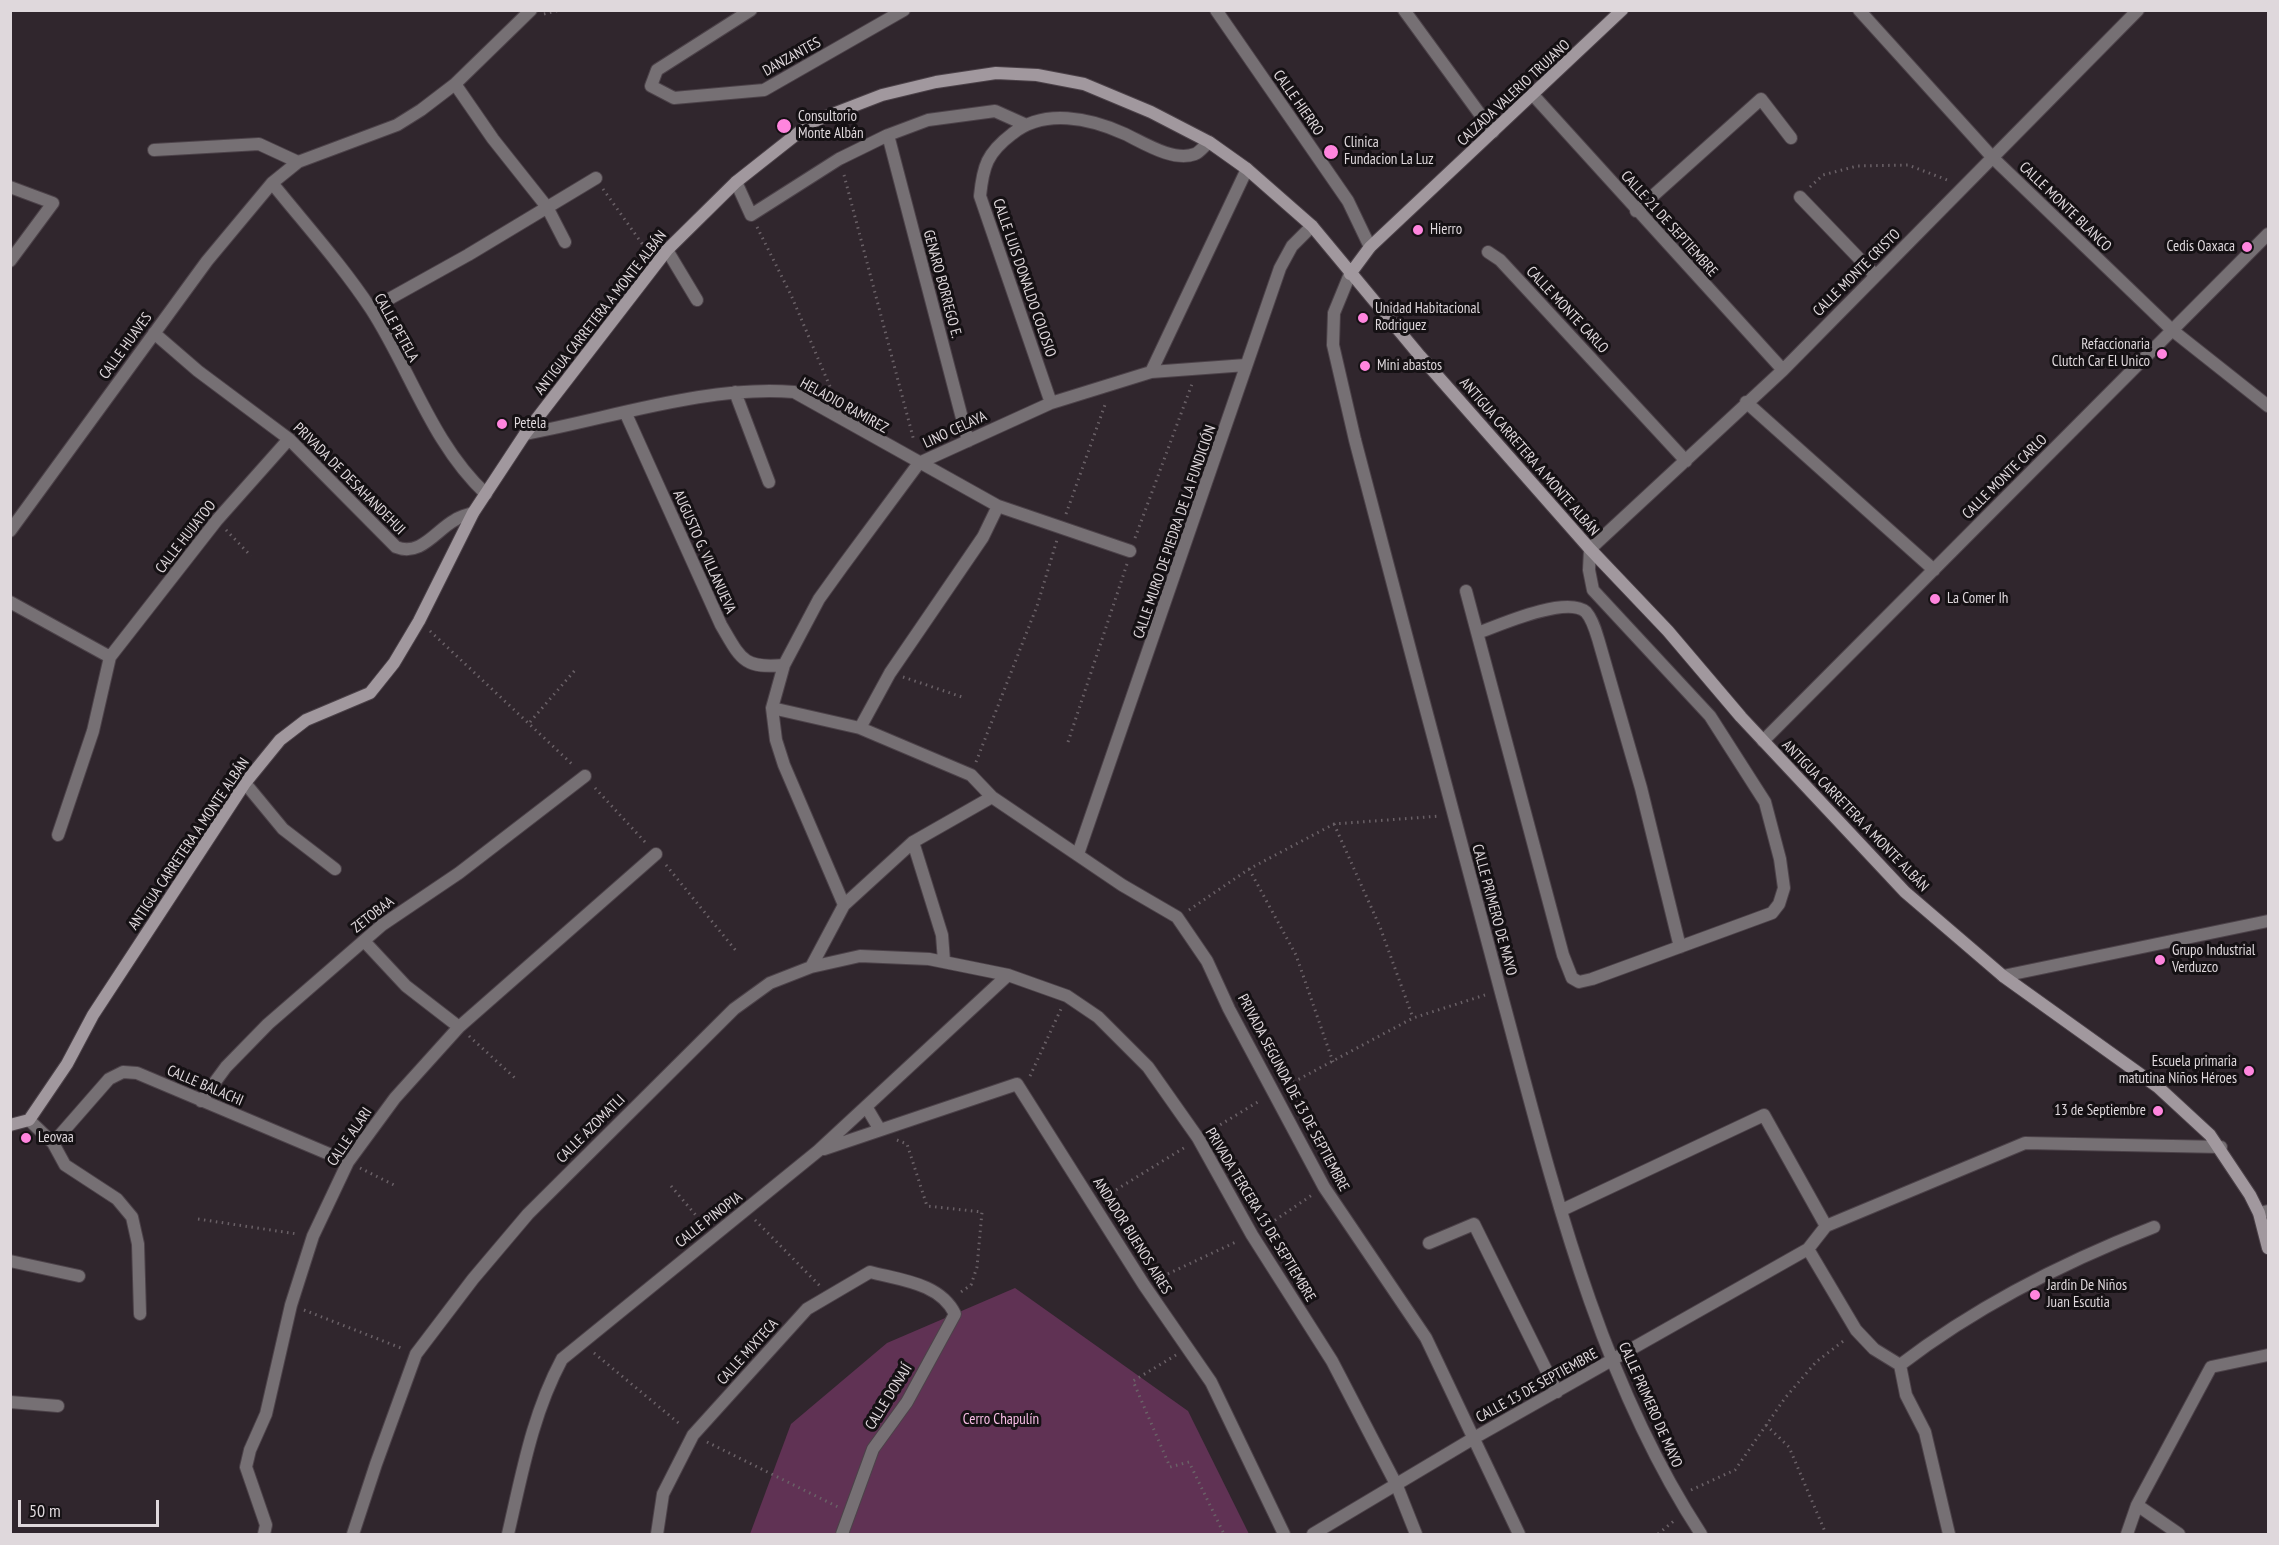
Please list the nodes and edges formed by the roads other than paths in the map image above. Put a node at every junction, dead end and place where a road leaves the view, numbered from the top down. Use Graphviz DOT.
graph roads {
  1 [pos="531,10"];
  2 [pos="751,10"];
  3 [pos="904,10"];
  4 [pos="1216,10"];
  5 [pos="1404,10"];
  6 [pos="1858,10"];
  7 [pos="2138,10"];
  8 [pos="1618,12"];
  9 [pos="455,84"];
  10 [pos="1534,96"];
  11 [pos="1024,124"];
  12 [pos="1493,132"];
  13 [pos="888,135"];
  14 [pos="1791,138"];
  15 [pos="1209,142"];
  16 [pos="154,150"];
  17 [pos="1993,158"];
  18 [pos="298,162"];
  19 [pos="1247,169"];
  20 [pos="596,178"];
  21 [pos="736,182"];
  22 [pos="272,183"];
  23 [pos="10,187"];
  24 [pos="1800,197"];
  25 [pos="547,207"];
  26 [pos="1636,211"];
  27 [pos="1312,226"];
  28 [pos="2268,234"];
  29 [pos="565,242"];
  30 [pos="1370,247"];
  31 [pos="667,250"];
  32 [pos="1488,252"];
  33 [pos="10,261"];
  34 [pos="1350,274"];
  35 [pos="1875,274"];
  36 [pos="697,300"];
  37 [pos="371,309"];
  38 [pos="2172,330"];
  39 [pos="154,333"];
  40 [pos="1246,365"];
  41 [pos="1783,370"];
  42 [pos="1151,372"];
  43 [pos="735,392"];
  44 [pos="1746,402"];
  45 [pos="1051,403"];
  46 [pos="2268,406"];
  47 [pos="626,414"];
  48 [pos="525,434"];
  49 [pos="289,439"];
  50 [pos="968,441"];
  51 [pos="1686,461"];
  52 [pos="920,463"];
  53 [pos="769,482"];
  54 [pos="486,494"];
  55 [pos="998,506"];
  56 [pos="473,513"];
  57 [pos="10,531"];
  58 [pos="1590,549"];
  59 [pos="1130,551"];
  60 [pos="1934,570"];
  61 [pos="1466,591"];
  62 [pos="10,602"];
  63 [pos="1478,633"];
  64 [pos="110,657"];
  65 [pos="784,665"];
  66 [pos="772,708"];
  67 [pos="860,728"];
  68 [pos="1763,741"];
  69 [pos="585,776"];
  70 [pos="245,783"];
  71 [pos="992,797"];
  72 [pos="58,835"];
  73 [pos="914,842"];
  74 [pos="656,854"];
  75 [pos="1078,854"];
  76 [pos="335,869"];
  77 [pos="844,905"];
  78 [pos="2268,921"];
  79 [pos="364,941"];
  80 [pos="1680,947"];
  81 [pos="944,961"];
  82 [pos="811,967"];
  83 [pos="1008,975"];
  84 [pos="2003,976"];
  85 [pos="459,1027"];
  86 [pos="201,1101"];
  87 [pos="867,1108"];
  88 [pos="29,1120"];
  89 [pos="10,1125"];
  90 [pos="880,1130"];
  91 [pos="53,1143"];
  92 [pos="2221,1147"];
  93 [pos="818,1151"];
  94 [pos="348,1161"];
  95 [pos="1562,1210"];
  96 [pos="2264,1212"];
  97 [pos="1826,1226"];
  98 [pos="2154,1227"];
  99 [pos="1429,1243"];
  100 [pos="2268,1248"];
  101 [pos="1808,1249"];
  102 [pos="10,1261"];
  103 [pos="79,1276"];
  104 [pos="948,1300"];
  105 [pos="140,1314"];
  106 [pos="2268,1355"];
  107 [pos="1612,1362"];
  108 [pos="1900,1365"];
  109 [pos="1557,1392"];
  110 [pos="10,1402"];
  111 [pos="58,1406"];
  112 [pos="1474,1438"];
  113 [pos="1397,1486"];
  114 [pos="2137,1505"];
  115 [pos="264,1534"];
  116 [pos="353,1534"];
  117 [pos="508,1534"];
  118 [pos="657,1534"];
  119 [pos="842,1534"];
  120 [pos="1284,1534"];
  121 [pos="1313,1534"];
  122 [pos="1416,1534"];
  123 [pos="1519,1534"];
  124 [pos="1701,1534"];
  125 [pos="1948,1534"];
  126 [pos="2127,1534"];
  127 [pos="2179,1534"];
  1 -- 9 [label="street, CALLE HUAVES"];
  2 -- 3 [label="street, DANZANTES"];
  4 -- 30 [label="street, CALLE HIERRO"];
  5 -- 12 [label="street"];
  6 -- 17 [label="street, CALLE MONTE BLANCO"];
  7 -- 17 [label="street, CALLE MONTE CRISTO"];
  8 -- 10 [label="street, CALZADA VALERIO TRUJANO"];
  9 -- 18 [label="street, CALLE HUAVES"];
  9 -- 25 [label="street"];
  10 -- 12 [label="street, CALZADA VALERIO TRUJANO"];
  10 -- 26 [label="street, CALLE 21 DE SEPTIEMBRE"];
  11 -- 13 [label="street"];
  11 -- 15 [label="street, CALLE LUIS DONALDO COLOSIO"];
  11 -- 45 [label="street, CALLE LUIS DONALDO COLOSIO"];
  12 -- 30 [label="street, CALZADA VALERIO TRUJANO"];
  13 -- 21 [label="street"];
  13 -- 50 [label="street, GENARO BORREGO E."];
  14 -- 26 [label="street"];
  15 -- 19 [label="street, ANTIGUA CARRETERA A MONTE ALBÁN"];
  15 -- 21 [label="street, ANTIGUA CARRETERA A MONTE ALBÁN"];
  16 -- 18 [label="street"];
  17 -- 35 [label="street, CALLE MONTE CRISTO"];
  17 -- 38 [label="street, CALLE MONTE BLANCO"];
  18 -- 22 [label="street, CALLE HUAVES"];
  19 -- 27 [label="street, ANTIGUA CARRETERA A MONTE ALBÁN"];
  19 -- 42 [label="street"];
  20 -- 25 [label="street"];
  21 -- 31 [label="street, ANTIGUA CARRETERA A MONTE ALBÁN"];
  22 -- 37 [label="street, CALLE PETELA"];
  22 -- 39 [label="street, CALLE HUAVES"];
  23 -- 33 [label="street"];
  24 -- 35 [label="street"];
  25 -- 29 [label="street"];
  25 -- 37 [label="street"];
  26 -- 41 [label="street, CALLE 21 DE SEPTIEMBRE"];
  27 -- 34 [label="street, ANTIGUA CARRETERA A MONTE ALBÁN"];
  27 -- 40 [label="street, CALLE MURO DE PIEDRA DE LA FUNDICIÓN"];
  28 -- 38 [label="street, CALLE MONTE CARLO"];
  30 -- 34 [label="street, CALZADA VALERIO TRUJANO"];
  31 -- 36 [label="street"];
  31 -- 48 [label="street, ANTIGUA CARRETERA A MONTE ALBÁN"];
  32 -- 51 [label="street, CALLE MONTE CARLO"];
  34 -- 58 [label="street, ANTIGUA CARRETERA A MONTE ALBÁN"];
  34 -- 95 [label="street, CALLE PRIMERO DE MAYO"];
  35 -- 41 [label="street, CALLE MONTE CRISTO"];
  37 -- 54 [label="street, CALLE PETELA"];
  38 -- 46 [label="street, CALLE MONTE BLANCO"];
  38 -- 60 [label="street, CALLE MONTE CARLO"];
  39 -- 49 [label="street, PRIVADA DE DESAHANDEHUI"];
  39 -- 57 [label="street, CALLE HUAVES"];
  40 -- 42 [label="street, LINO CELAYA"];
  40 -- 75 [label="street, CALLE MURO DE PIEDRA DE LA FUNDICIÓN"];
  41 -- 44 [label="street, CALLE MONTE CRISTO"];
  42 -- 45 [label="street, LINO CELAYA"];
  43 -- 47 [label="street, HELADIO RAMIREZ"];
  43 -- 52 [label="street, HELADIO RAMIREZ"];
  43 -- 53 [label="street"];
  44 -- 51 [label="street, CALLE MONTE CRISTO"];
  44 -- 60 [label="street"];
  45 -- 50 [label="street, LINO CELAYA"];
  47 -- 48 [label="street, HELADIO RAMIREZ"];
  47 -- 65 [label="street, AUGUSTO G. VILLANUEVA"];
  48 -- 54 [label="street, ANTIGUA CARRETERA A MONTE ALBÁN"];
  49 -- 56 [label="street, PRIVADA DE DESAHANDEHUI"];
  49 -- 64 [label="street, CALLE HUIJATOO"];
  50 -- 52 [label="street, LINO CELAYA"];
  51 -- 58 [label="street, CALLE MONTE CRISTO"];
  52 -- 55 [label="street, HELADIO RAMIREZ"];
  52 -- 65 [label="street, LINO CELAYA"];
  54 -- 56 [label="street, ANTIGUA CARRETERA A MONTE ALBÁN"];
  55 -- 59 [label="street, HELADIO RAMIREZ"];
  55 -- 67 [label="street"];
  56 -- 70 [label="street, ANTIGUA CARRETERA A MONTE ALBÁN"];
  58 -- 68 [label="street, ANTIGUA CARRETERA A MONTE ALBÁN"];
  58 -- 80 [label="street"];
  60 -- 68 [label="street, CALLE MONTE CARLO"];
  61 -- 63 [label="street"];
  62 -- 64 [label="street"];
  63 -- 80 [label="street"];
  63 -- 80 [label="street"];
  64 -- 72 [label="street, CALLE HUIJATOO"];
  65 -- 66 [label="street, LINO CELAYA"];
  66 -- 67 [label="street"];
  66 -- 77 [label="street"];
  67 -- 71 [label="street, PRIVADA SEGUNDA DE 13 DE SEPTIEMBRE"];
  68 -- 84 [label="street, ANTIGUA CARRETERA A MONTE ALBÁN"];
  69 -- 79 [label="street, ZETOBAA"];
  70 -- 76 [label="street"];
  70 -- 88 [label="street, ANTIGUA CARRETERA A MONTE ALBÁN"];
  71 -- 73 [label="street"];
  71 -- 75 [label="street, PRIVADA SEGUNDA DE 13 DE SEPTIEMBRE"];
  73 -- 77 [label="street"];
  73 -- 81 [label="street"];
  74 -- 85 [label="street, CALLE ALARI"];
  75 -- 112 [label="street, PRIVADA SEGUNDA DE 13 DE SEPTIEMBRE"];
  77 -- 82 [label="street"];
  78 -- 84 [label="street"];
  79 -- 85 [label="street"];
  79 -- 86 [label="street, ZETOBAA"];
  81 -- 82 [label="street, CALLE AZOMATLI"];
  81 -- 83 [label="street, CALLE AZOMATLI"];
  82 -- 116 [label="street, CALLE AZOMATLI"];
  83 -- 87 [label="street, CALLE PINOPIA"];
  83 -- 113 [label="street, PRIVADA TERCERA 13 DE SEPTIEMBRE"];
  84 -- 92 [label="street, ANTIGUA CARRETERA A MONTE ALBÁN"];
  85 -- 94 [label="street, CALLE ALARI"];
  86 -- 91 [label="street, CALLE BALACHI"];
  86 -- 94 [label="street, CALLE BALACHI"];
  87 -- 90 [label="street"];
  87 -- 93 [label="street, CALLE PINOPIA"];
  88 -- 89 [label="street"];
  88 -- 91 [label="street"];
  90 -- 93 [label="street"];
  90 -- 120 [label="street, ANDADOR BUENOS AIRES"];
  91 -- 105 [label="street"];
  92 -- 96 [label="street, ANTIGUA CARRETERA A MONTE ALBÁN"];
  92 -- 97 [label="street"];
  93 -- 117 [label="street, CALLE PINOPIA"];
  94 -- 115 [label="street, CALLE ALARI"];
  95 -- 97 [label="street"];
  95 -- 107 [label="street, CALLE PRIMERO DE MAYO"];
  96 -- 100 [label="street, ANTIGUA CARRETERA A MONTE ALBÁN"];
  97 -- 101 [label="street"];
  98 -- 108 [label="street"];
  99 -- 109 [label="street"];
  101 -- 107 [label="street, CALLE 13 DE SEPTIEMBRE"];
  101 -- 108 [label="street"];
  102 -- 103 [label="street"];
  104 -- 118 [label="street, CALLE MIXTECA"];
  104 -- 119 [label="street, CALLE DONAJÍ"];
  106 -- 114 [label="street"];
  107 -- 109 [label="street, CALLE 13 DE SEPTIEMBRE"];
  107 -- 124 [label="street, CALLE PRIMERO DE MAYO"];
  108 -- 125 [label="street"];
  109 -- 112 [label="street, CALLE 13 DE SEPTIEMBRE"];
  110 -- 111 [label="street"];
  112 -- 113 [label="street, CALLE 13 DE SEPTIEMBRE"];
  112 -- 123 [label="street, PRIVADA SEGUNDA DE 13 DE SEPTIEMBRE"];
  113 -- 121 [label="street, CALLE 13 DE SEPTIEMBRE"];
  113 -- 122 [label="street, PRIVADA TERCERA 13 DE SEPTIEMBRE"];
  114 -- 126 [label="street"];
  114 -- 127 [label="street"];
}
